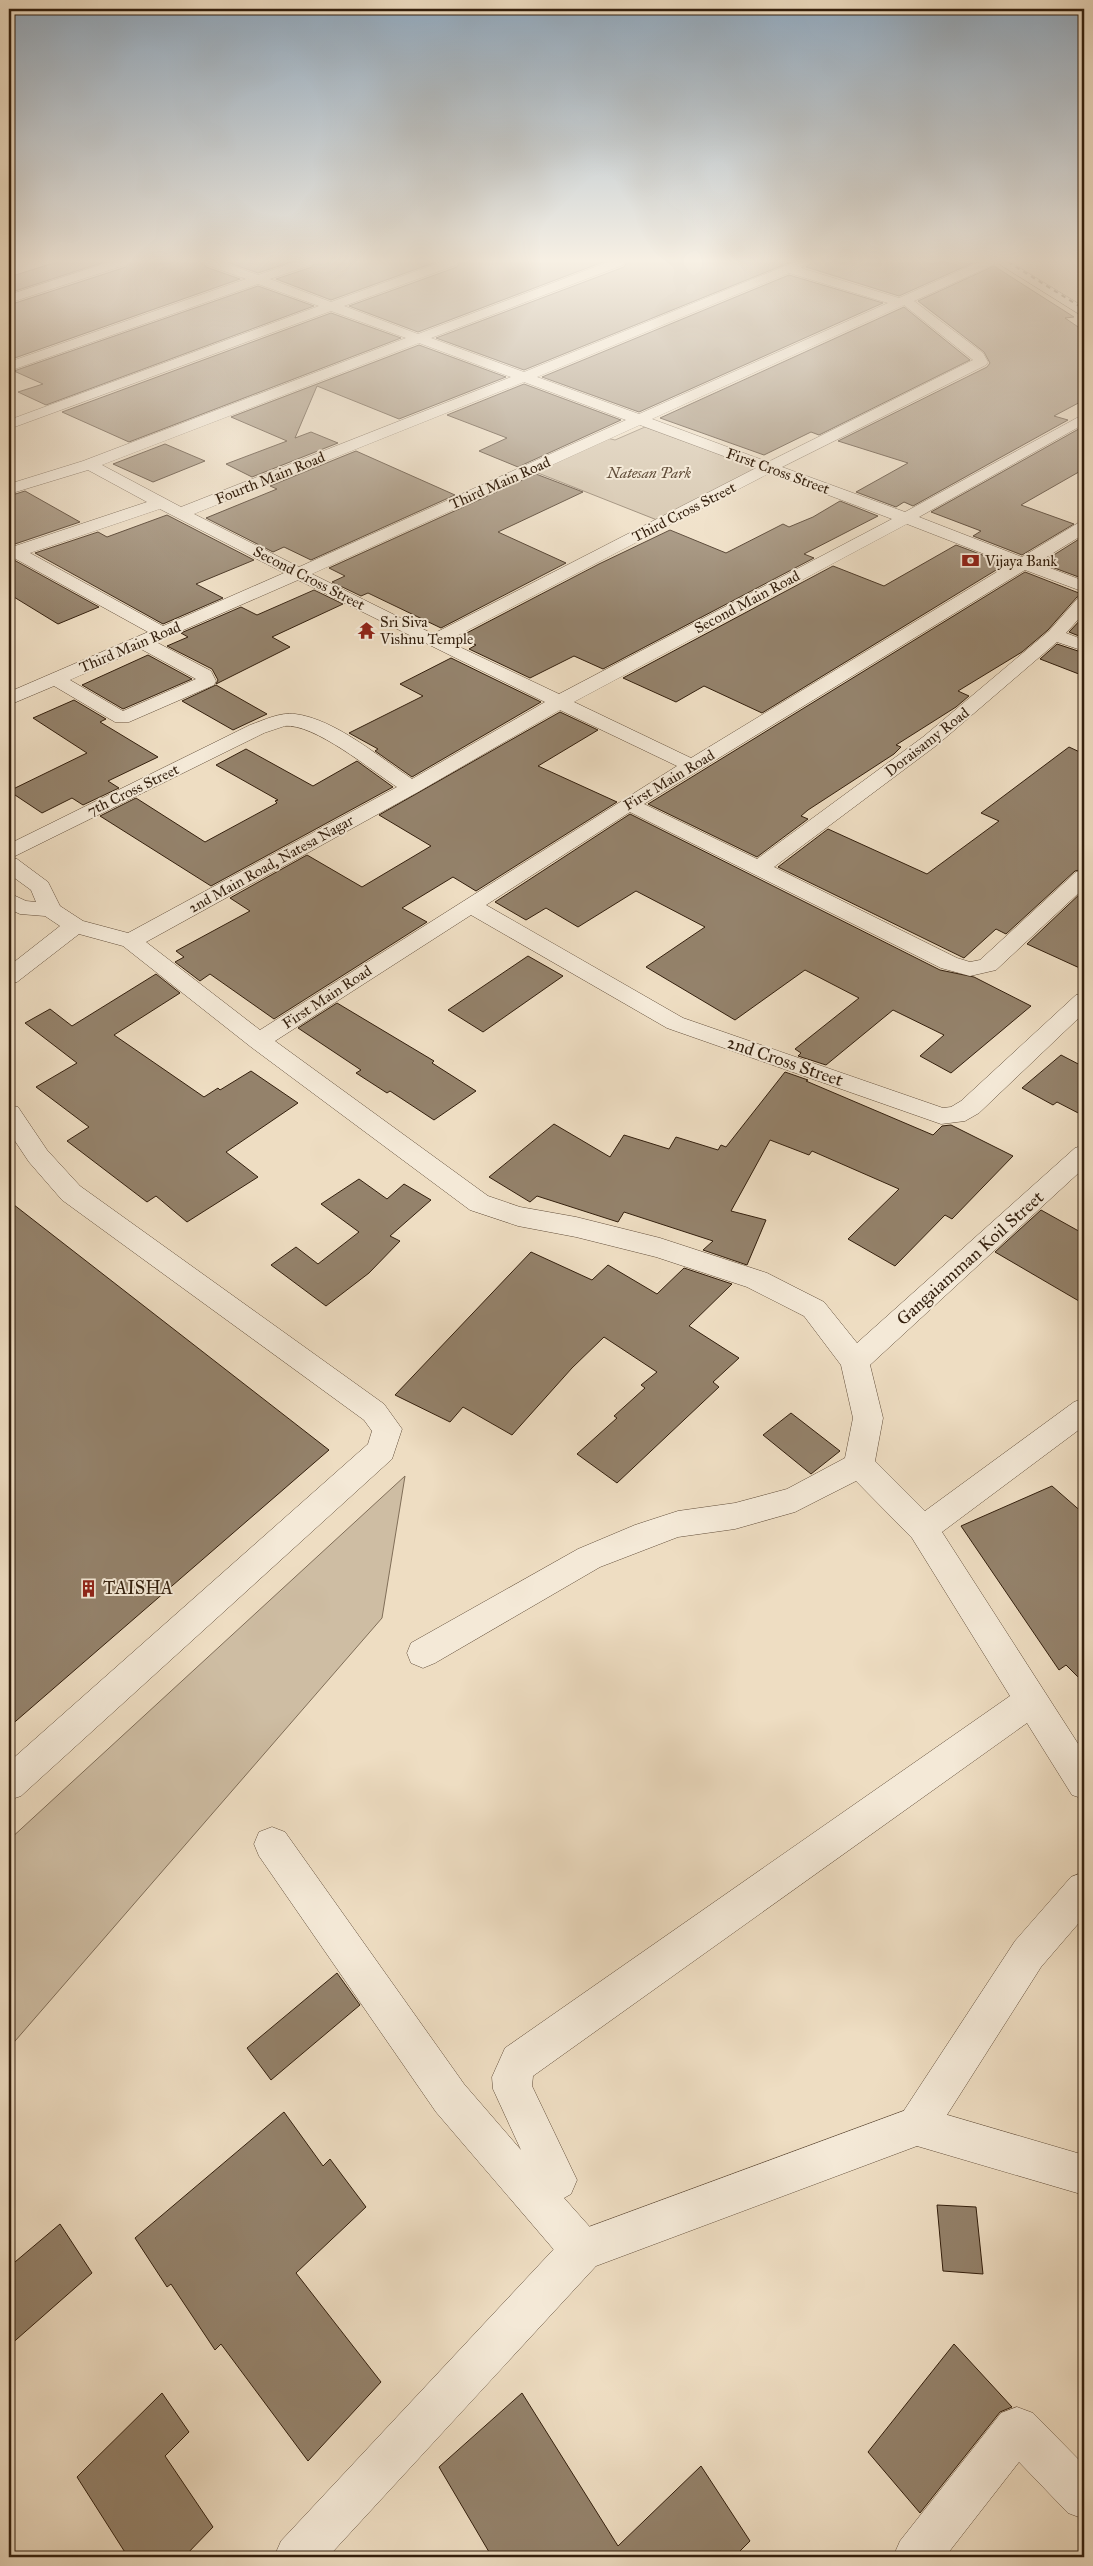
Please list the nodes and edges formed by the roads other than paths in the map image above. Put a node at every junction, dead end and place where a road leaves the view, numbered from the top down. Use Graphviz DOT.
graph roads {
  1 [pos="124,382"];
  2 [pos="301,382"];
  3 [pos="513,382"];
  4 [pos="538,382"];
  5 [pos="724,382"];
  6 [pos="941,382"];
  7 [pos="1084,418"];
  8 [pos="639,420"];
  9 [pos="9,425"];
  10 [pos="89,464"];
  11 [pos="768,468"];
  12 [pos="9,489"];
  13 [pos="160,503"];
  14 [pos="181,513"];
  15 [pos="906,518"];
  16 [pos="1084,527"];
  17 [pos="12,553"];
  18 [pos="1024,562"];
  19 [pos="300,573"];
  20 [pos="1084,587"];
  21 [pos="1084,602"];
  22 [pos="1055,635"];
  23 [pos="435,640"];
  24 [pos="153,642"];
  25 [pos="1084,646"];
  26 [pos="61,683"];
  27 [pos="11,695"];
  28 [pos="559,702"];
  29 [pos="693,766"];
  30 [pos="411,788"];
  31 [pos="629,804"];
  32 [pos="9,852"];
  33 [pos="9,864"];
  34 [pos="758,869"];
  35 [pos="1084,877"];
  36 [pos="9,900"];
  37 [pos="469,905"];
  38 [pos="51,910"];
  39 [pos="75,926"];
  40 [pos="130,941"];
  41 [pos="9,977"];
  42 [pos="1084,1000"];
  43 [pos="259,1041"];
  44 [pos="9,1113"];
  45 [pos="1084,1154"];
  46 [pos="856,1362"];
  47 [pos="1084,1410"];
  48 [pos="859,1465"];
  49 [pos="923,1529"];
  50 [pos="423,1653"];
  51 [pos="1032,1700"];
  52 [pos="1084,1783"];
  53 [pos="9,1784"];
  54 [pos="272,1844"];
  55 [pos="1084,1890"];
  56 [pos="917,2126"];
  57 [pos="1084,2175"];
  58 [pos="557,2180"];
  59 [pos="582,2250"];
  60 [pos="1084,2497"];
  61 [pos="297,2557"];
  62 [pos="916,2557"];
  1 -- 9 [label="street"];
  2 -- 10 [label="street"];
  3 -- 14 [label="street, Fourth Main Road"];
  4 -- 8 [label="street, First Cross Street"];
  5 -- 8 [label="street, Third Main Road"];
  6 -- 11 [label="street, Third Cross Street"];
  7 -- 15 [label="street, Second Main Road"];
  8 -- 11 [label="street, First Cross Street"];
  8 -- 19 [label="street, Third Main Road"];
  10 -- 12 [label="street"];
  10 -- 13 [label="street, Second Cross Street"];
  11 -- 15 [label="street, First Cross Street"];
  11 -- 23 [label="street, Third Cross Street"];
  13 -- 14 [label="street, Second Cross Street"];
  13 -- 17 [label="street"];
  14 -- 19 [label="street, Second Cross Street"];
  15 -- 18 [label="street, First Cross Street"];
  15 -- 28 [label="street, Second Main Road"];
  16 -- 18 [label="street, First Main Road"];
  17 -- 24 [label="street"];
  18 -- 20 [label="street, First Cross Street"];
  18 -- 29 [label="street, First Main Road"];
  19 -- 23 [label="street, Second Cross Street"];
  19 -- 24 [label="street, Third Main Road"];
  21 -- 22 [label="street, Doraisamy Road"];
  22 -- 25 [label="street"];
  22 -- 34 [label="street, Doraisamy Road"];
  23 -- 28 [label="street, Second Cross Street"];
  24 -- 26 [label="street, Third Main Road"];
  24 -- 26 [label="street"];
  26 -- 27 [label="street"];
  28 -- 29 [label="street, Second Cross Street"];
  28 -- 30 [label="street, Second Main Road"];
  29 -- 31 [label="street, First Main Road"];
  30 -- 32 [label="street, 7th Cross Street"];
  30 -- 40 [label="street, 2nd Main Road, Natesa Nagar"];
  31 -- 34 [label="street"];
  31 -- 37 [label="street, First Main Road"];
  33 -- 38 [label="street"];
  34 -- 35 [label="street"];
  36 -- 38 [label="street"];
  37 -- 42 [label="street, 2nd Cross Street"];
  37 -- 43 [label="street, First Main Road"];
  38 -- 39 [label="street"];
  39 -- 40 [label="street"];
  39 -- 41 [label="street"];
  40 -- 43 [label="street"];
  43 -- 46 [label="street"];
  44 -- 53 [label="street"];
  45 -- 46 [label="street, Gangaiamman Koil Street"];
  46 -- 48 [label="street"];
  47 -- 49 [label="street"];
  48 -- 49 [label="street"];
  48 -- 50 [label="street"];
  49 -- 51 [label="street"];
  51 -- 52 [label="street"];
  51 -- 58 [label="street"];
  54 -- 59 [label="street"];
  55 -- 56 [label="street"];
  56 -- 57 [label="street"];
  56 -- 59 [label="street"];
  59 -- 61 [label="street"];
  60 -- 62 [label="street"];
}
